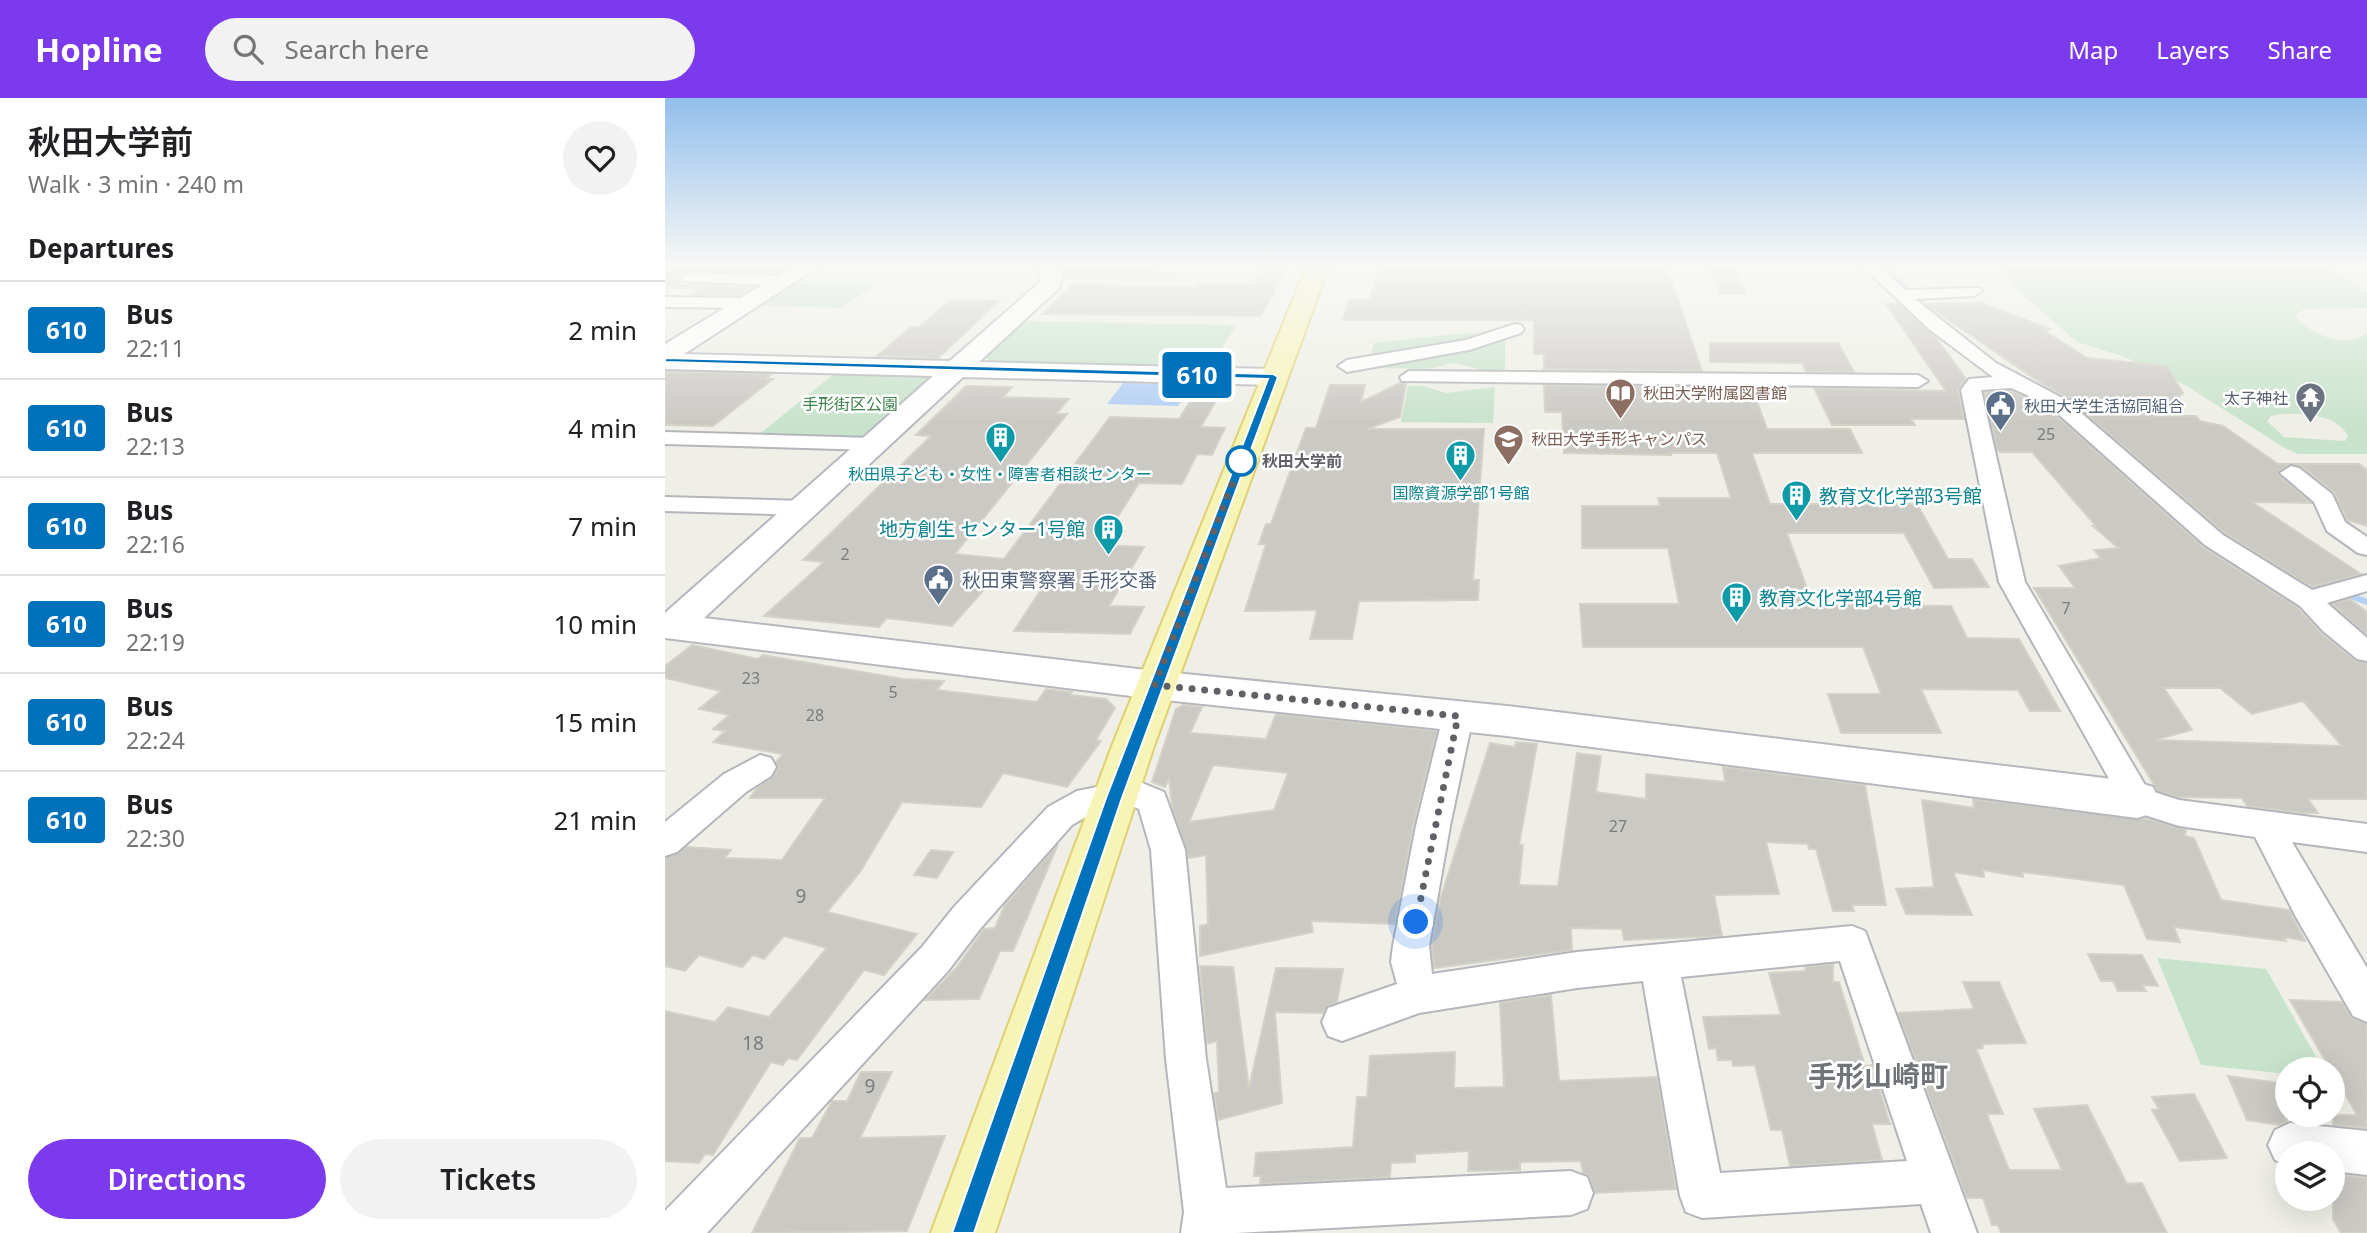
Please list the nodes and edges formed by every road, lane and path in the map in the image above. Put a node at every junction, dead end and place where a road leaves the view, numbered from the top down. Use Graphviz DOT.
graph roads {
  1 [pos="725,318"];
  2 [pos="1013,318"];
  3 [pos="1297,318"];
  4 [pos="1928,318"];
  5 [pos="1515,329"];
  6 [pos="1434,351"];
  7 [pos="665,355"];
  8 [pos="1402,357"];
  9 [pos="665,361"];
  10 [pos="1347,366"];
  11 [pos="958,368"];
  12 [pos="1273,377"];
  13 [pos="1454,378"];
  14 [pos="1918,381"];
  15 [pos="2013,382"];
  16 [pos="2061,406"];
  17 [pos="2143,406"];
  18 [pos="665,438"];
  19 [pos="872,444"];
  20 [pos="2291,473"];
  21 [pos="665,504"];
  22 [pos="804,508"];
  23 [pos="2364,543"];
  24 [pos="2339,593"];
  25 [pos="667,628"];
  26 [pos="2367,652"];
  27 [pos="1155,685"];
  28 [pos="1458,716"];
  29 [pos="760,767"];
  30 [pos="1116,792"];
  31 [pos="2137,800"];
  32 [pos="2266,825"];
  33 [pos="2367,838"];
  34 [pos="665,842"];
  35 [pos="1659,963"];
  36 [pos="1419,995"];
  37 [pos="2367,1003"];
  38 [pos="1342,1022"];
  39 [pos="2345,1151"];
  40 [pos="2367,1153"];
  41 [pos="1935,1181"];
  42 [pos="1571,1193"];
  43 [pos="1205,1222"];
  44 [pos="676,1233"];
  45 [pos="963,1233"];
  46 [pos="1954,1233"];
  1 -- 7 [label="street"];
  2 -- 11 [label="street"];
  3 -- 12 [label="main road"];
  4 -- 15 [label="street"];
  5 -- 6 [label="street"];
  6 -- 8 [label="street"];
  6 -- 13 [label="street"];
  8 -- 10 [label="street"];
  8 -- 13 [label="street"];
  9 -- 11 [label="street"];
  11 -- 12 [label="street"];
  11 -- 19 [label="street"];
  12 -- 27 [label="main road"];
  13 -- 14 [label="street"];
  15 -- 16 [label="street"];
  15 -- 31 [label="street"];
  16 -- 17 [label="street"];
  16 -- 24 [label="street"];
  18 -- 19 [label="street"];
  19 -- 22 [label="street"];
  20 -- 23 [label="street"];
  21 -- 22 [label="street"];
  22 -- 25 [label="street"];
  24 -- 26 [label="street"];
  25 -- 27 [label="street"];
  27 -- 28 [label="street"];
  27 -- 30 [label="main road"];
  28 -- 31 [label="street"];
  28 -- 36 [label="street"];
  29 -- 34 [label="street"];
  30 -- 43 [label="street"];
  30 -- 44 [label="street"];
  30 -- 45 [label="main road"];
  31 -- 32 [label="street"];
  32 -- 33 [label="street"];
  32 -- 37 [label="street"];
  35 -- 36 [label="street"];
  35 -- 41 [label="street"];
  35 -- 41 [label="street"];
  36 -- 38 [label="street"];
  39 -- 40 [label="street"];
  41 -- 46 [label="street"];
  42 -- 43 [label="street"];
}
